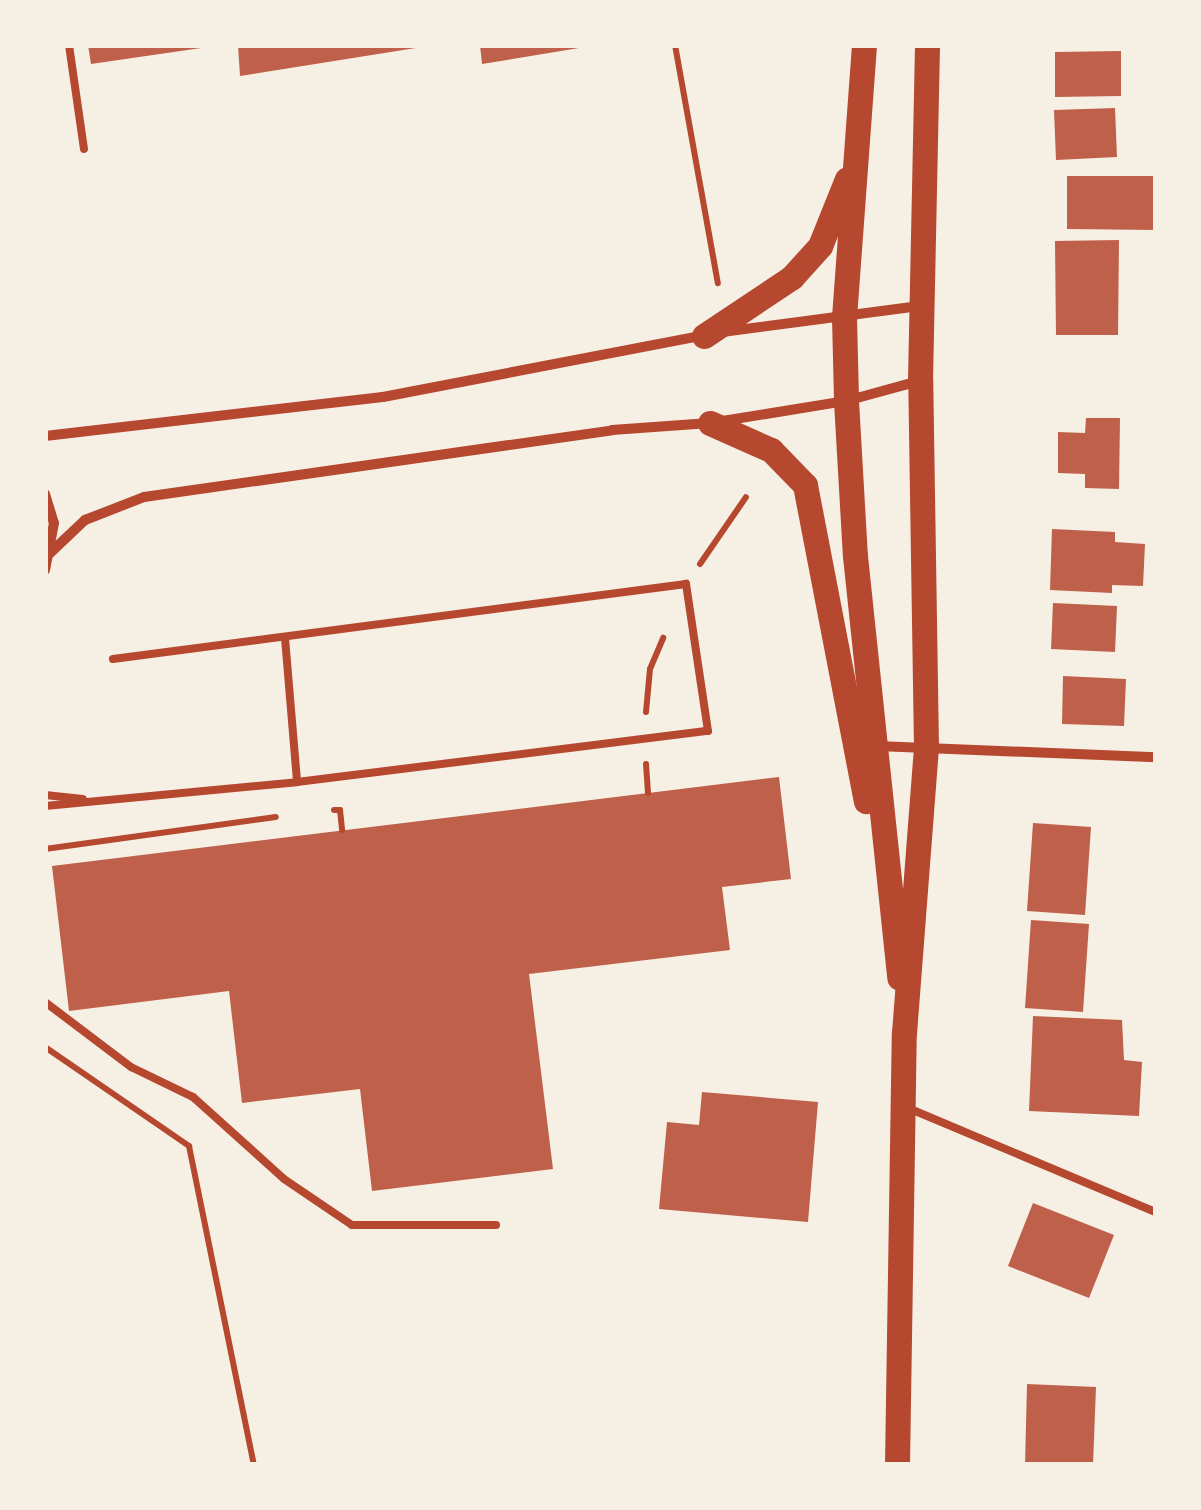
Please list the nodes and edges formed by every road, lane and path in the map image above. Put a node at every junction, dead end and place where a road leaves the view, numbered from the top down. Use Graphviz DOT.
graph roads {
  1 [pos="70,45"];
  2 [pos="675,45"];
  3 [pos="864,45"];
  4 [pos="926,45"];
  5 [pos="84,149"];
  6 [pos="855,158"];
  7 [pos="736,283"];
  8 [pos="924,305"];
  9 [pos="844,316"];
  10 [pos="704,336"];
  11 [pos="920,380"];
  12 [pos="846,401"];
  13 [pos="710,423"];
  14 [pos="45,436"];
  15 [pos="45,494"];
  16 [pos="49,554"];
  17 [pos="45,570"];
  18 [pos="285,638"];
  19 [pos="113,660"];
  20 [pos="876,746"];
  21 [pos="926,748"];
  22 [pos="1156,757"];
  23 [pos="297,782"];
  24 [pos="45,795"];
  25 [pos="108,802"];
  26 [pos="45,806"];
  27 [pos="321,812"];
  28 [pos="282,816"];
  29 [pos="342,830"];
  30 [pos="45,850"];
  31 [pos="45,1002"];
  32 [pos="904,1033"];
  33 [pos="45,1047"];
  34 [pos="904,1106"];
  35 [pos="1156,1212"];
  36 [pos="496,1226"];
  37 [pos="254,1465"];
  38 [pos="896,1465"];
  1 -- 5 [label="lane"];
  2 -- 7 [label="path"];
  3 -- 6 [label="main road"];
  4 -- 8 [label="main road"];
  6 -- 9 [label="main road"];
  6 -- 10 [label="main road"];
  8 -- 9 [label="street"];
  8 -- 11 [label="main road"];
  9 -- 10 [label="street"];
  9 -- 12 [label="main road"];
  10 -- 14 [label="street"];
  11 -- 12 [label="street"];
  11 -- 21 [label="main road"];
  12 -- 13 [label="street"];
  12 -- 20 [label="main road"];
  13 -- 16 [label="street"];
  13 -- 32 [label="main road"];
  15 -- 16 [label="street"];
  16 -- 17 [label="street"];
  18 -- 19 [label="lane"];
  18 -- 23 [label="lane"];
  18 -- 23 [label="lane"];
  20 -- 21 [label="street"];
  20 -- 32 [label="main road"];
  21 -- 22 [label="street"];
  21 -- 32 [label="main road"];
  23 -- 25 [label="lane"];
  24 -- 25 [label="lane"];
  25 -- 26 [label="lane"];
  27 -- 29 [label="path"];
  28 -- 30 [label="path"];
  31 -- 36 [label="lane"];
  32 -- 34 [label="main road"];
  33 -- 37 [label="path"];
  34 -- 35 [label="lane"];
  34 -- 38 [label="main road"];
}
